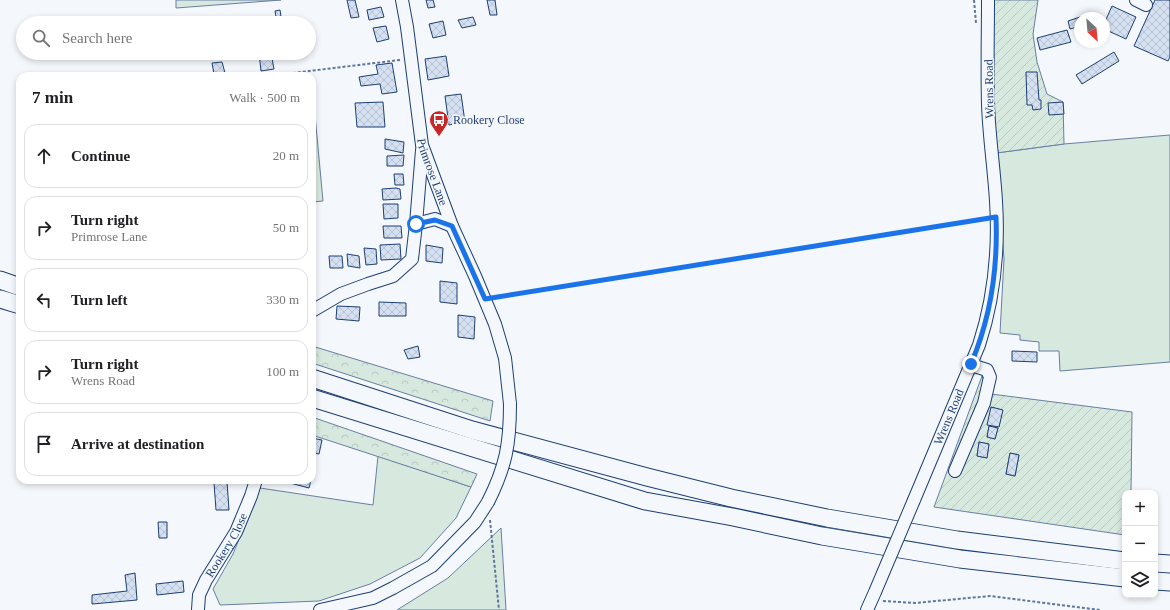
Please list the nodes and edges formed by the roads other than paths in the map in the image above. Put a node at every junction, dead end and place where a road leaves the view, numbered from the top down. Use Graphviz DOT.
graph roads {
  1 [pos="402,0"];
  2 [pos="988,0"];
  3 [pos="422,145"];
  4 [pos="416,224"];
  5 [pos="452,226"];
  6 [pos="0,280"];
  7 [pos="16,286"];
  8 [pos="0,299"];
  9 [pos="16,304"];
  10 [pos="316,309"];
  11 [pos="971,364"];
  12 [pos="316,379"];
  13 [pos="316,399"];
  14 [pos="955,471"];
  15 [pos="255,484"];
  16 [pos="1122,560"];
  17 [pos="1158,563"];
  18 [pos="1170,564"];
  19 [pos="1122,578"];
  20 [pos="1158,581"];
  21 [pos="1170,582"];
  22 [pos="871,601"];
  23 [pos="198,610"];
  24 [pos="320,610"];
  1 -- 3 [label="street, Primrose Lane"];
  2 -- 11 [label="street, Wrens Road"];
  3 -- 4 [label="street"];
  3 -- 5 [label="street, Primrose Lane"];
  4 -- 5 [label="street"];
  4 -- 10 [label="street"];
  5 -- 24 [label="street, Primrose Lane, bridge"];
  6 -- 7 [label="highway"];
  8 -- 9 [label="highway"];
  11 -- 14 [label="street"];
  11 -- 22 [label="street, Wrens Road, bridge"];
  12 -- 16 [label="highway"];
  13 -- 19 [label="highway"];
  15 -- 23 [label="street, Rookery Close"];
  17 -- 18 [label="highway"];
  20 -- 21 [label="highway"];
}
